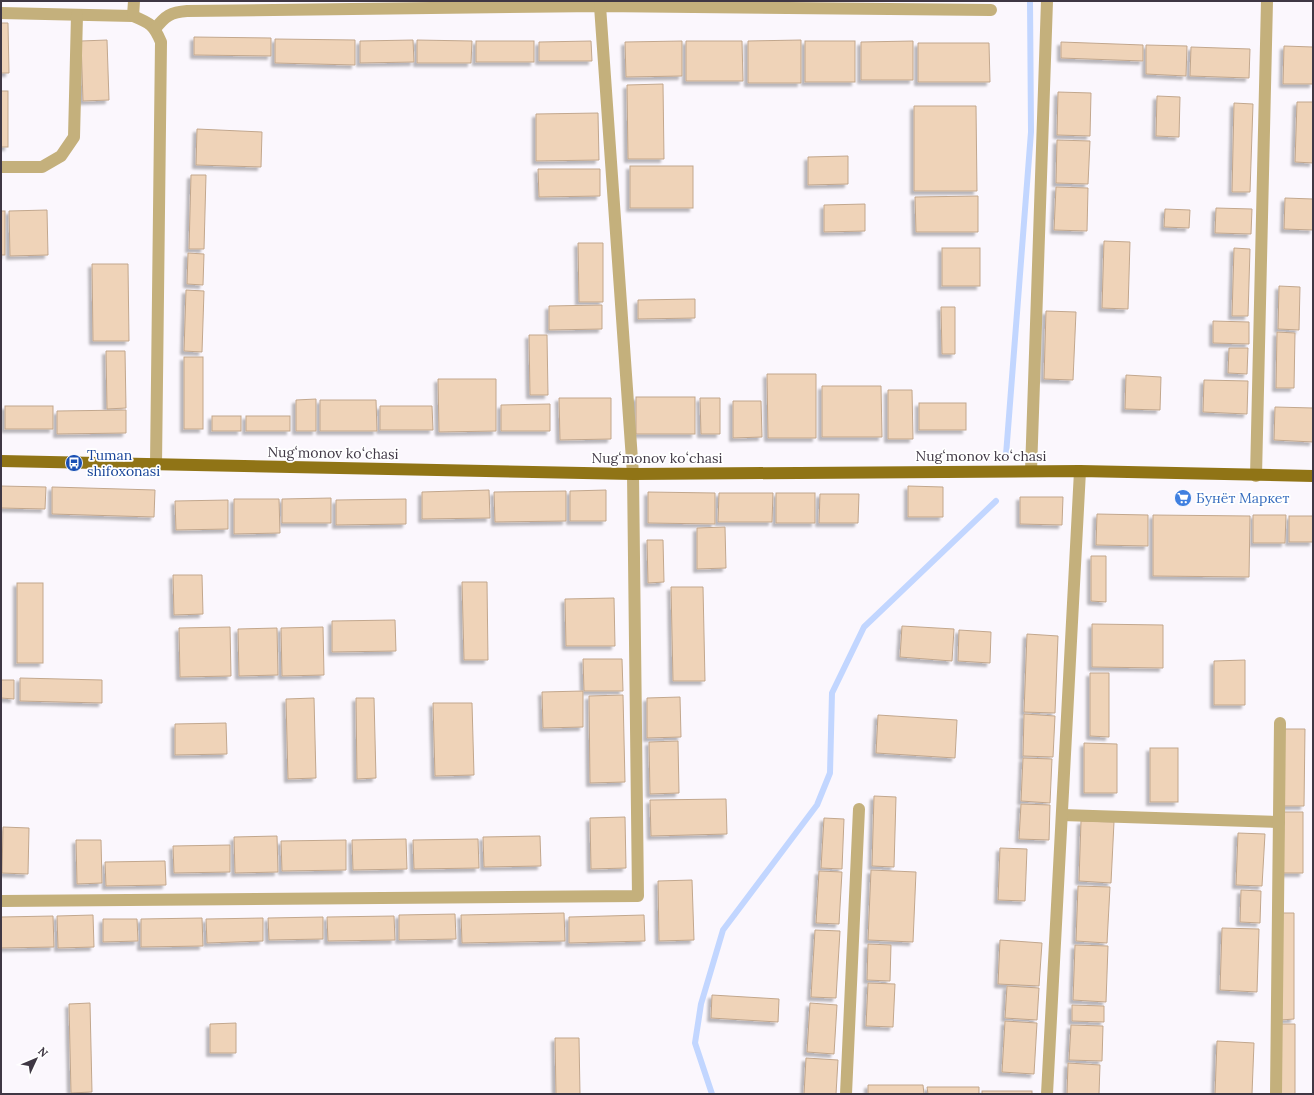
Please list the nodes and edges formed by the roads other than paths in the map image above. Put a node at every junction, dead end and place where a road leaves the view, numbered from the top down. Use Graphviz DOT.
graph roads {
  1 [pos="134,1"];
  2 [pos="1048,1"];
  3 [pos="1267,1"];
  4 [pos="600,6"];
  5 [pos="991,10"];
  6 [pos="1,12"];
  7 [pos="77,15"];
  8 [pos="133,16"];
  9 [pos="155,29"];
  10 [pos="1,167"];
  11 [pos="1,461"];
  12 [pos="156,465"];
  13 [pos="1031,471"];
  14 [pos="1080,471"];
  15 [pos="633,474"];
  16 [pos="1256,476"];
  17 [pos="1313,476"];
  18 [pos="1280,723"];
  19 [pos="859,809"];
  20 [pos="1062,814"];
  21 [pos="1279,822"];
  22 [pos="1,901"];
  23 [pos="846,1094"];
  24 [pos="1047,1094"];
  25 [pos="1276,1094"];
  1 -- 8 [label="street"];
  2 -- 13 [label="street"];
  3 -- 16 [label="street"];
  4 -- 5 [label="street"];
  4 -- 9 [label="street"];
  4 -- 15 [label="street"];
  6 -- 7 [label="street"];
  7 -- 8 [label="street"];
  7 -- 10 [label="street"];
  8 -- 9 [label="street"];
  9 -- 12 [label="street"];
  11 -- 12 [label="main road, Nugʻmonov koʻchasi"];
  12 -- 15 [label="main road, Nugʻmonov koʻchasi"];
  13 -- 14 [label="main road, Nugʻmonov koʻchasi"];
  13 -- 15 [label="main road, Nugʻmonov koʻchasi"];
  14 -- 16 [label="main road, Nugʻmonov koʻchasi"];
  14 -- 20 [label="street"];
  15 -- 22 [label="street"];
  16 -- 17 [label="main road, Nugʻmonov koʻchasi"];
  18 -- 21 [label="street"];
  19 -- 23 [label="street"];
  20 -- 21 [label="street"];
  20 -- 24 [label="street"];
  21 -- 25 [label="street"];
}
